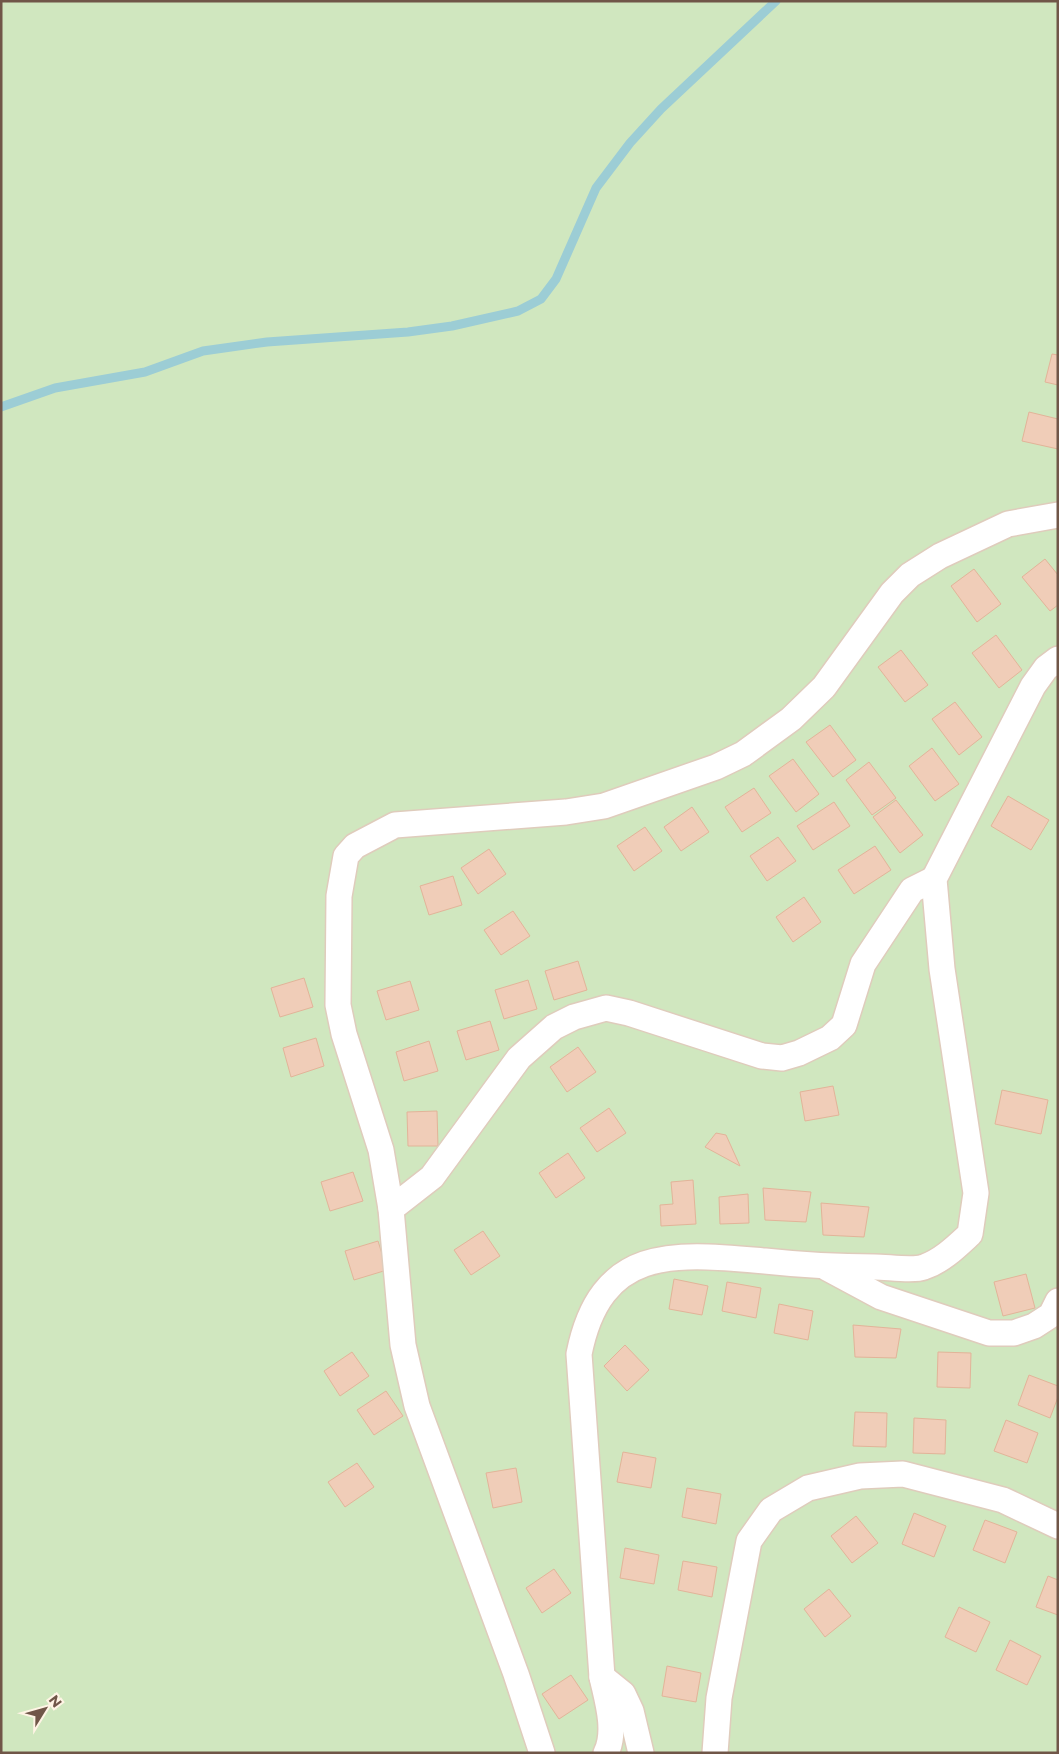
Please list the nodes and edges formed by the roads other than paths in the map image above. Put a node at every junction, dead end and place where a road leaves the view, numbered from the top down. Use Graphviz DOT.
graph roads {
  1 [pos="1058,516"];
  2 [pos="1058,660"];
  3 [pos="934,879"];
  4 [pos="391,1209"];
  5 [pos="825,1267"];
  6 [pos="1058,1301"];
  7 [pos="1058,1526"];
  8 [pos="602,1677"];
  9 [pos="542,1753"];
  10 [pos="606,1753"];
  11 [pos="641,1753"];
  12 [pos="715,1753"];
  1 -- 4 [label="street"];
  2 -- 3 [label="street"];
  3 -- 4 [label="street"];
  3 -- 5 [label="street"];
  4 -- 9 [label="street"];
  5 -- 6 [label="street"];
  5 -- 8 [label="street"];
  7 -- 12 [label="street"];
  8 -- 10 [label="street"];
  8 -- 11 [label="street"];
}
